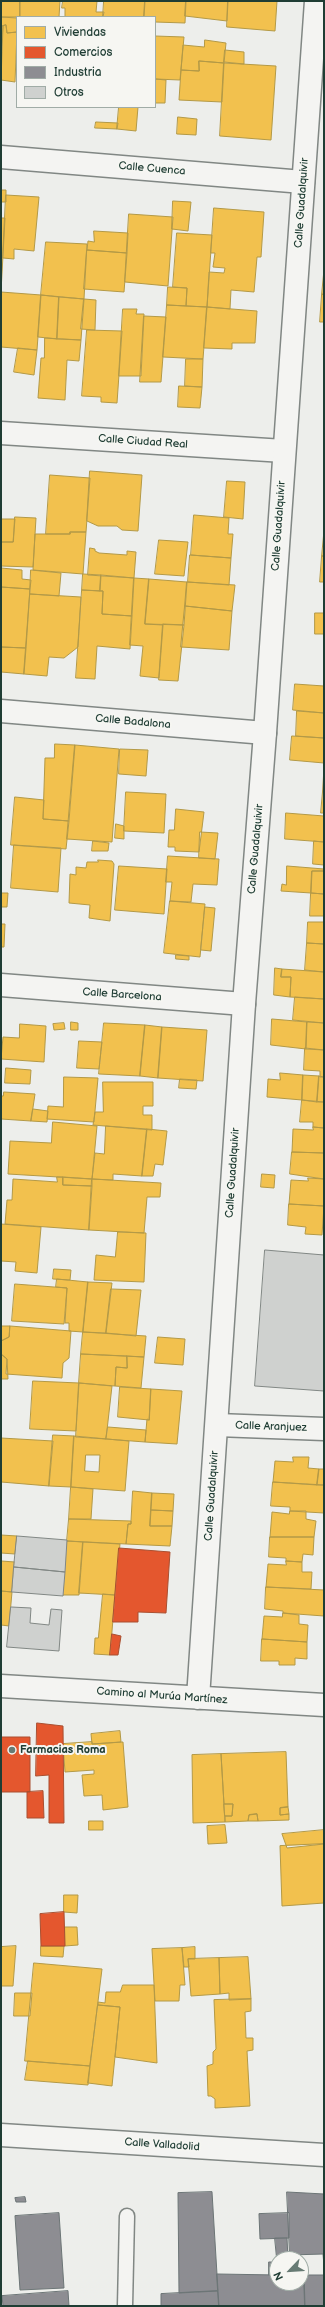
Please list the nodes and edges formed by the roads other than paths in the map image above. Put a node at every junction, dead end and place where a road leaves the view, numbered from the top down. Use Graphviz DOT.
graph roads {
  1 [pos="316,1"];
  2 [pos="1,157"];
  3 [pos="303,182"];
  4 [pos="1,433"];
  5 [pos="284,451"];
  6 [pos="1,711"];
  7 [pos="265,733"];
  8 [pos="1,986"];
  9 [pos="244,1004"];
  10 [pos="217,1425"];
  11 [pos="324,1430"];
  12 [pos="1,1686"];
  13 [pos="198,1698"];
  14 [pos="324,1705"];
  15 [pos="1,2135"];
  16 [pos="324,2155"];
  17 [pos="127,2216"];
  18 [pos="125,2306"];
  1 -- 3 [label="street, Calle Guadalquivir"];
  2 -- 3 [label="street, Calle Cuenca"];
  3 -- 5 [label="street, Calle Guadalquivir"];
  4 -- 5 [label="street, Calle Ciudad Real"];
  5 -- 7 [label="street, Calle Guadalquivir"];
  6 -- 7 [label="street, Calle Badalona"];
  7 -- 9 [label="street, Calle Guadalquivir"];
  8 -- 9 [label="street, Calle Barcelona"];
  9 -- 10 [label="street, Calle Guadalquivir"];
  10 -- 11 [label="street, Calle Aranjuez"];
  10 -- 13 [label="street, Calle Guadalquivir"];
  12 -- 13 [label="street, Camino al Murúa Martínez"];
  13 -- 14 [label="street, Camino al Murúa Martínez"];
  15 -- 16 [label="street, Calle Valladolid"];
  17 -- 18 [label="lane"];
}
